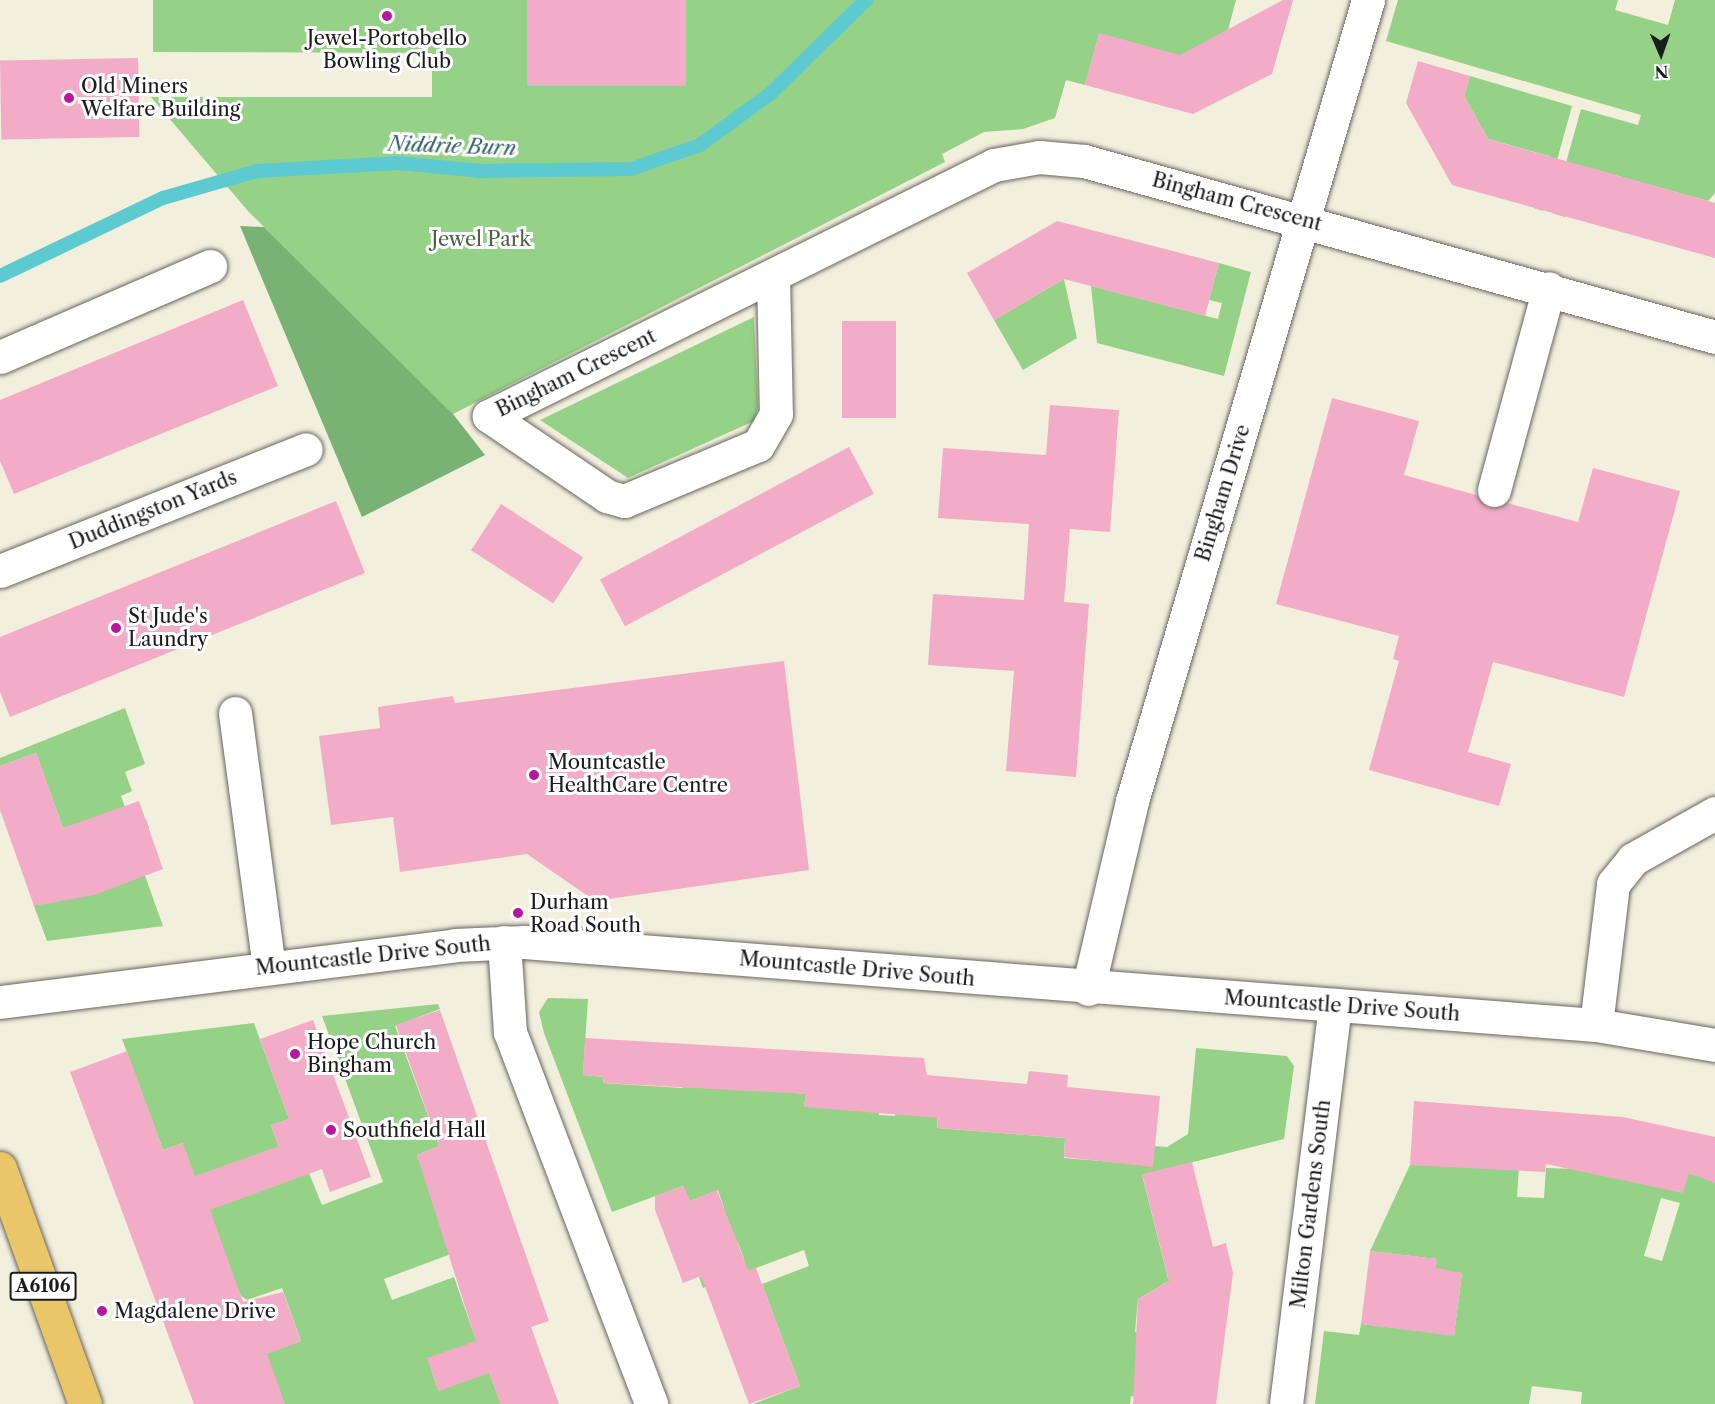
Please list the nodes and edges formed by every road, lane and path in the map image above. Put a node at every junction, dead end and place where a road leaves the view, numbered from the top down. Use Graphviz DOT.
graph roads {
  1 [pos="1368,0"];
  2 [pos="1304,220"];
  3 [pos="210,266"];
  4 [pos="773,275"];
  5 [pos="1549,288"];
  6 [pos="1715,337"];
  7 [pos="0,357"];
  8 [pos="306,449"];
  9 [pos="1494,490"];
  10 [pos="2,564"];
  11 [pos="235,713"];
  12 [pos="1715,813"];
  13 [pos="504,942"];
  14 [pos="269,968"];
  15 [pos="1088,989"];
  16 [pos="0,1002"];
  17 [pos="1335,1005"];
  18 [pos="1596,1026"];
  19 [pos="1715,1045"];
  20 [pos="0,1168"];
  21 [pos="85,1404"];
  22 [pos="651,1404"];
  23 [pos="1286,1404"];
  1 -- 2 [label="street, Bingham Drive"];
  2 -- 4 [label="street, Bingham Crescent"];
  2 -- 5 [label="street, Bingham Crescent"];
  2 -- 15 [label="street, Bingham Drive"];
  3 -- 7 [label="street"];
  4 -- 4 [label="street, Bingham Crescent"];
  5 -- 6 [label="street, Bingham Crescent"];
  5 -- 9 [label="street"];
  8 -- 10 [label="street, Duddingston Yards"];
  11 -- 14 [label="street"];
  12 -- 18 [label="street"];
  13 -- 14 [label="street, Mountcastle Drive South"];
  13 -- 15 [label="street, Mountcastle Drive South"];
  13 -- 22 [label="street"];
  14 -- 16 [label="street, Mountcastle Drive South"];
  15 -- 17 [label="street, Mountcastle Drive South"];
  17 -- 18 [label="street, Mountcastle Drive South"];
  17 -- 23 [label="street, Milton Gardens South"];
  18 -- 19 [label="street, Mountcastle Drive South"];
  20 -- 21 [label="main road, A6106"];
}
